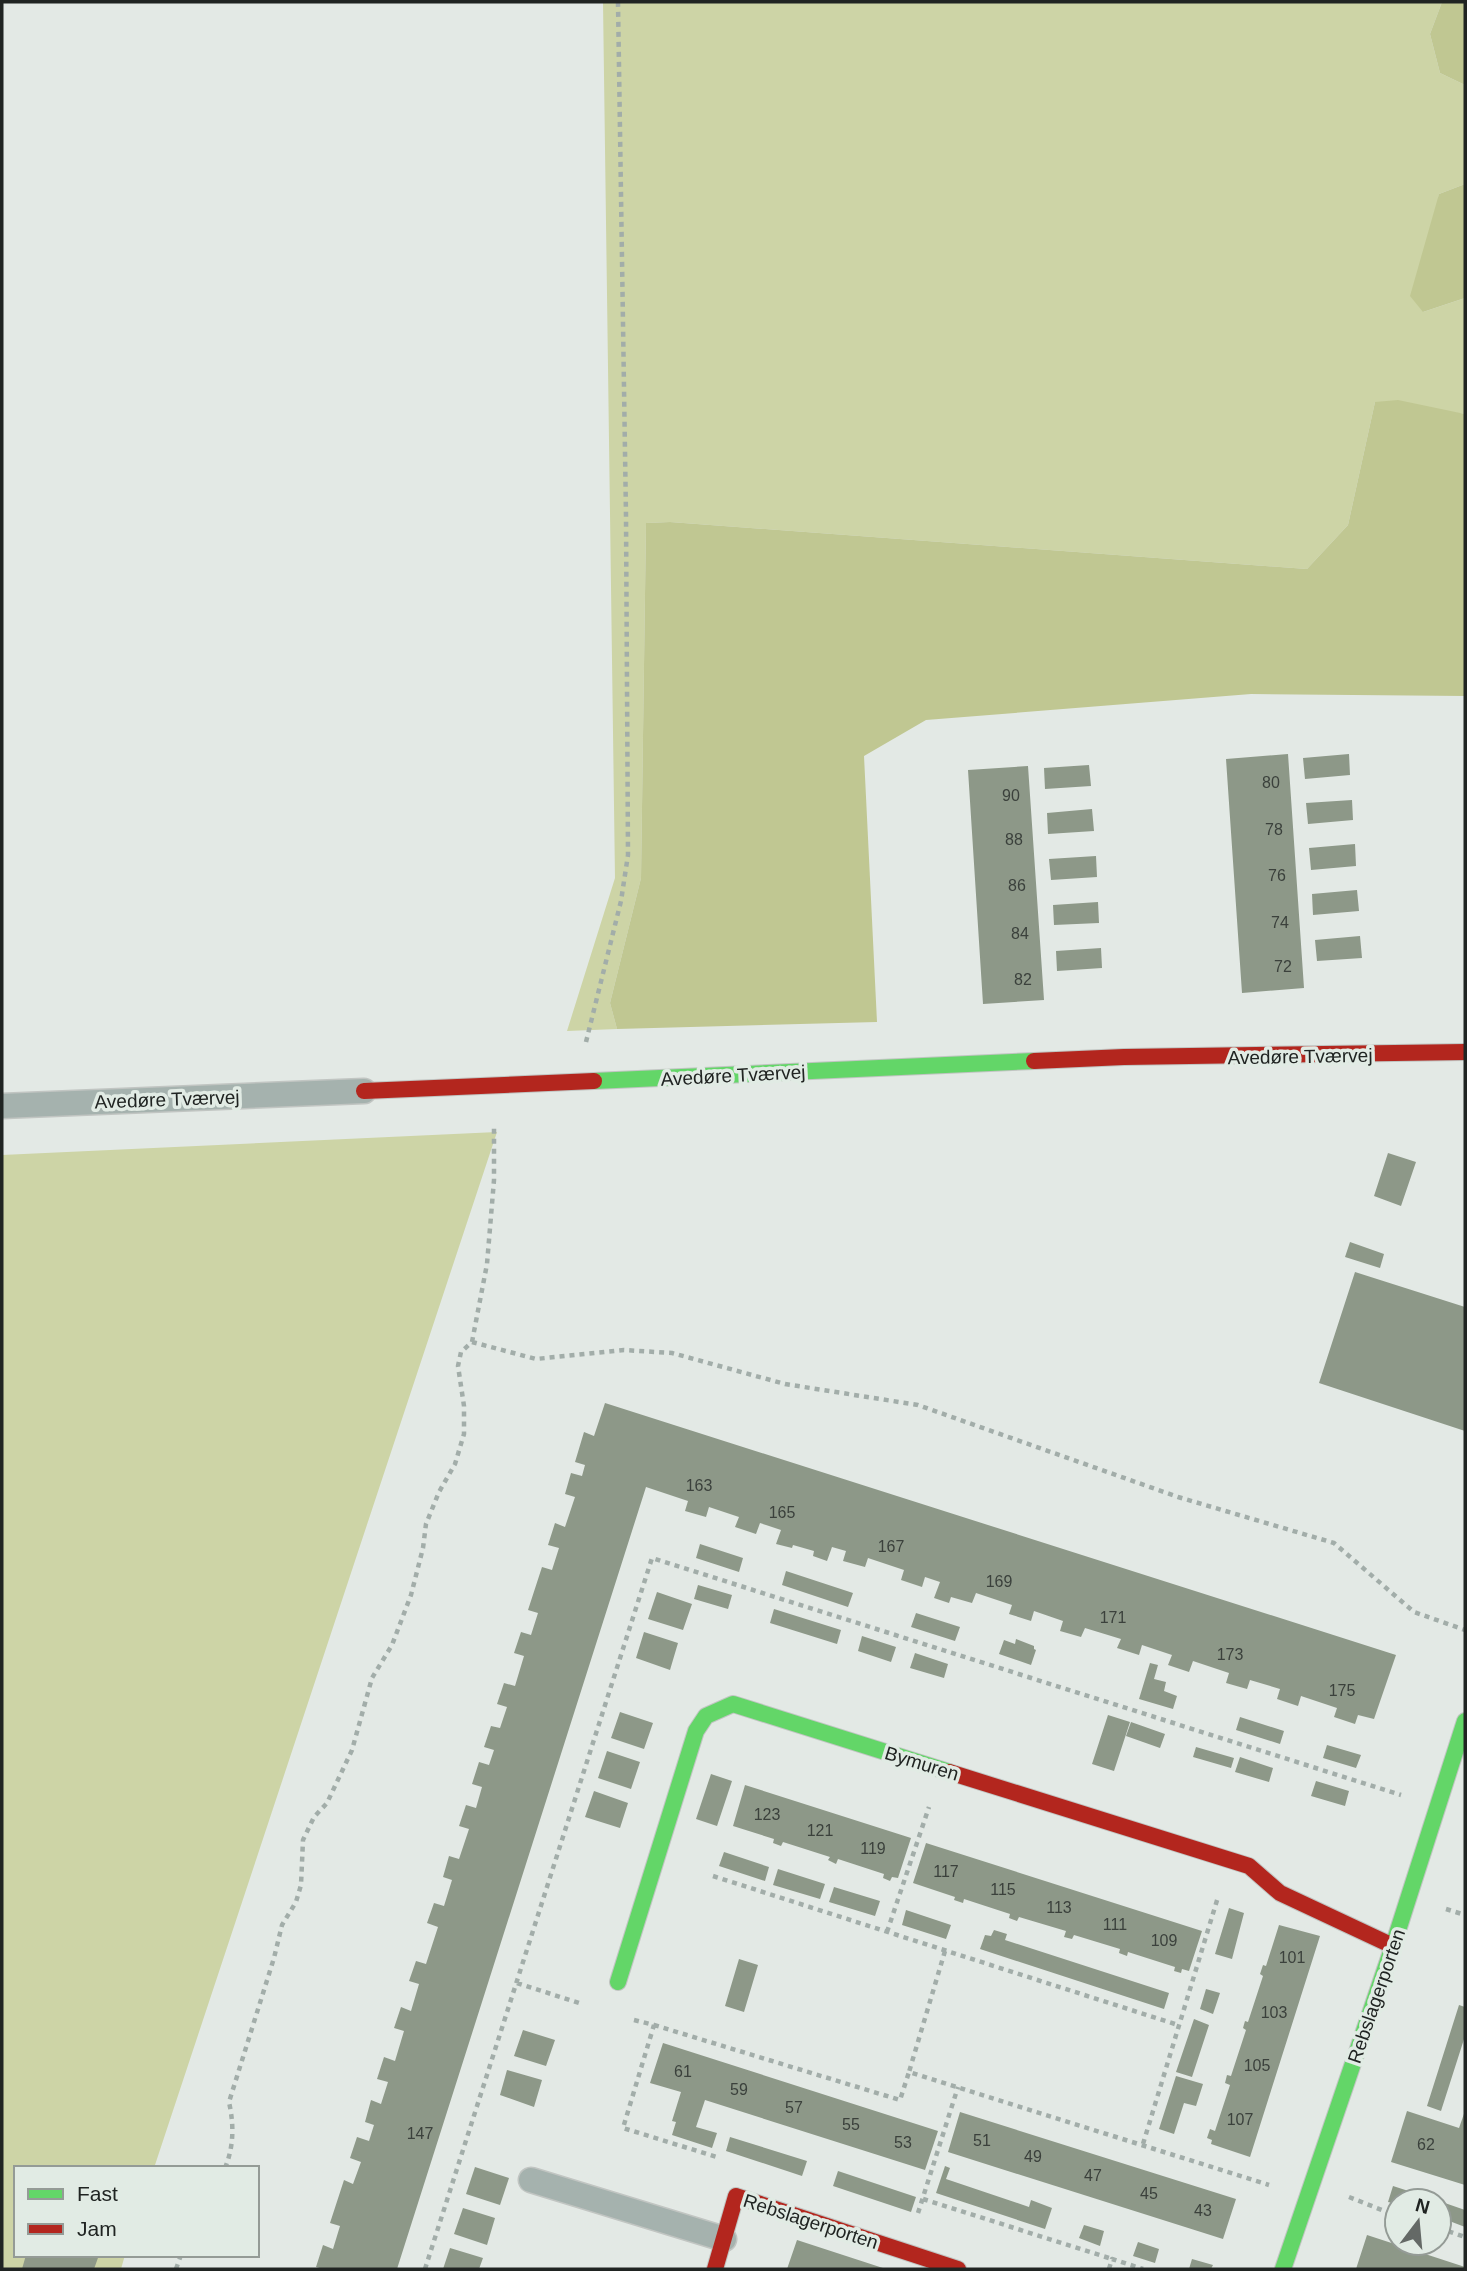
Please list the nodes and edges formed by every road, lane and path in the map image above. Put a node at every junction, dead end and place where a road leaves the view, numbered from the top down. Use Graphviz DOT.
graph roads {
  1 [pos="618,2"];
  2 [pos="1465,1052"];
  3 [pos="582,1082"];
  4 [pos="495,1086"];
  5 [pos="364,1091"];
  6 [pos="2,1106"];
  7 [pos="472,1342"];
  8 [pos="1465,1630"];
  9 [pos="1465,1721"];
  10 [pos="942,1769"];
  11 [pos="1438,1807"];
  12 [pos="1229,1860"];
  13 [pos="713,1876"];
  14 [pos="887,1932"];
  15 [pos="1393,1946"];
  16 [pos="944,1951"];
  17 [pos="618,1982"];
  18 [pos="517,1983"];
  19 [pos="587,2005"];
  20 [pos="632,2019"];
  21 [pos="654,2025"];
  22 [pos="1178,2025"];
  23 [pos="909,2072"];
  24 [pos="958,2087"];
  25 [pos="1143,2144"];
  26 [pos="730,2161"];
  27 [pos="226,2166"];
  28 [pos="531,2180"];
  29 [pos="1313,2181"];
  30 [pos="1307,2197"];
  31 [pos="923,2199"];
  32 [pos="1383,2212"];
  33 [pos="916,2219"];
  34 [pos="724,2239"];
  35 [pos="1112,2259"];
  36 [pos="425,2269"];
  37 [pos="715,2269"];
  38 [pos="958,2269"];
  39 [pos="1109,2269"];
  40 [pos="1143,2269"];
  41 [pos="1283,2269"];
  1 -- 3 [label="path"];
  2 -- 3 [label="street, Avedøre Tværvej"];
  3 -- 4 [label="street, Avedøre Tværvej"];
  4 -- 5 [label="street, Avedøre Tværvej"];
  4 -- 7 [label="path"];
  5 -- 6 [label="lane, Avedøre Tværvej"];
  7 -- 8 [label="path"];
  7 -- 27 [label="path"];
  9 -- 11 [label="street, Rebslagerporten"];
  10 -- 12 [label="street, Bymuren"];
  10 -- 14 [label="path"];
  10 -- 17 [label="street, Bymuren"];
  11 -- 15 [label="street, Rebslagerporten"];
  11 -- 18 [label="path"];
  12 -- 15 [label="street, Bymuren"];
  12 -- 22 [label="path"];
  13 -- 14 [label="path"];
  14 -- 16 [label="path"];
  15 -- 29 [label="street, Rebslagerporten"];
  16 -- 22 [label="path"];
  16 -- 23 [label="path"];
  18 -- 19 [label="path"];
  18 -- 36 [label="path"];
  20 -- 21 [label="path"];
  21 -- 23 [label="path"];
  21 -- 26 [label="path"];
  22 -- 25 [label="path"];
  23 -- 24 [label="path"];
  24 -- 25 [label="path"];
  24 -- 31 [label="path"];
  25 -- 30 [label="path"];
  28 -- 34 [label="lane"];
  29 -- 30 [label="street, Rebslagerporten"];
  29 -- 32 [label="path"];
  30 -- 41 [label="street, Rebslagerporten"];
  31 -- 33 [label="path"];
  31 -- 35 [label="path"];
  34 -- 37 [label="street, Rebslagerporten"];
  34 -- 38 [label="street, Rebslagerporten"];
  35 -- 39 [label="path"];
  35 -- 40 [label="path"];
}
